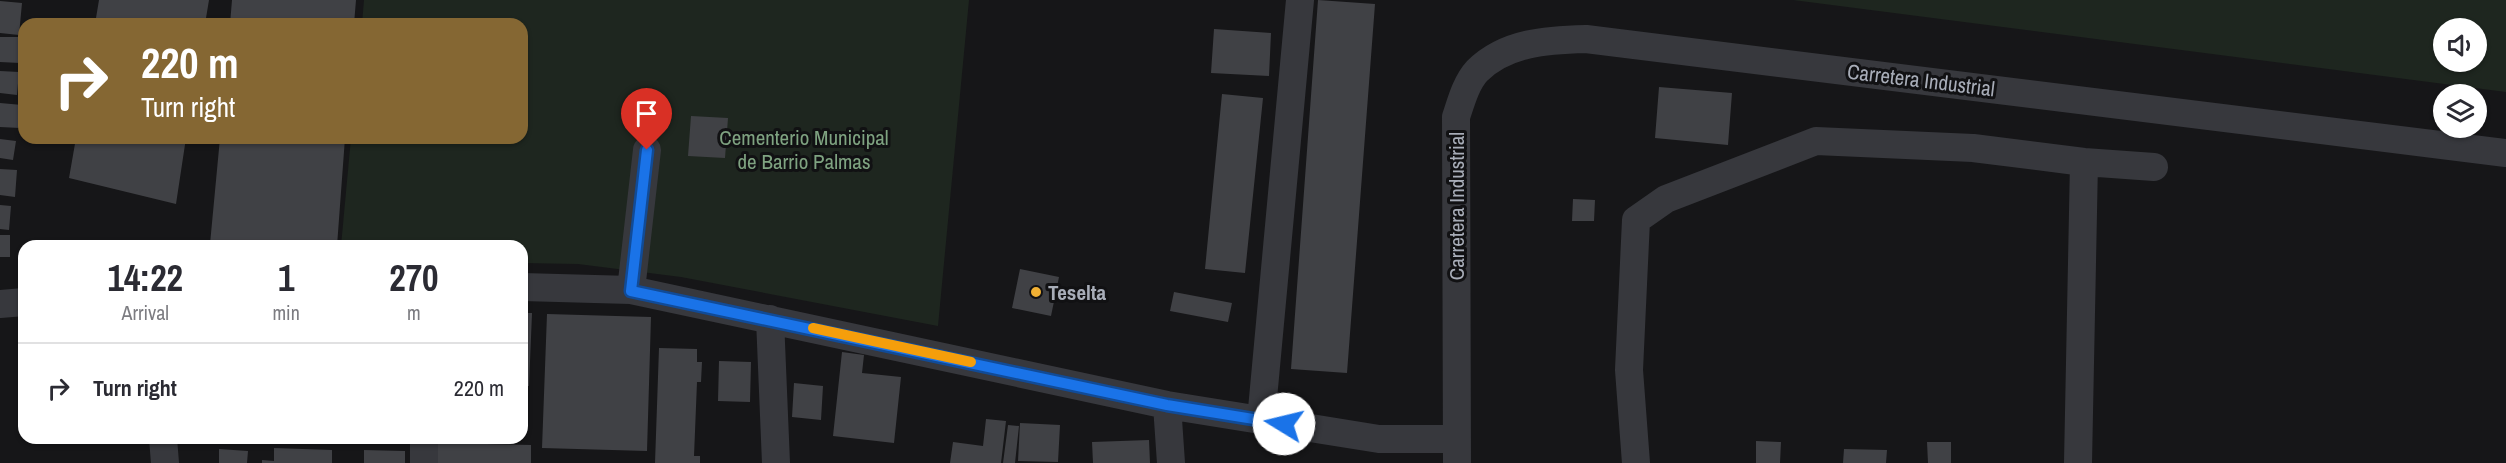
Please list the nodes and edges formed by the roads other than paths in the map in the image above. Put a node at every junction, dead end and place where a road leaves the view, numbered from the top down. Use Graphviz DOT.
graph roads {
  1 [pos="1300,0"];
  2 [pos="647,150"];
  3 [pos="2506,153"];
  4 [pos="2084,162"];
  5 [pos="2154,167"];
  6 [pos="528,286"];
  7 [pos="631,291"];
  8 [pos="18,302"];
  9 [pos="0,304"];
  10 [pos="770,319"];
  11 [pos="1167,405"];
  12 [pos="1261,420"];
  13 [pos="163,444"];
  14 [pos="424,444"];
  15 [pos="1457,451"];
  16 [pos="165,463"];
  17 [pos="424,463"];
  18 [pos="776,463"];
  19 [pos="1171,463"];
  20 [pos="1636,463"];
  21 [pos="2078,463"];
  1 -- 12 [label="street"];
  2 -- 7 [label="street"];
  3 -- 15 [label="street, Carretera Industrial"];
  4 -- 5 [label="street"];
  4 -- 20 [label="street"];
  4 -- 21 [label="street"];
  6 -- 7 [label="street, Carretera Industrial"];
  7 -- 10 [label="street, Carretera Industrial"];
  8 -- 9 [label="street"];
  10 -- 11 [label="street, Carretera Industrial"];
  10 -- 18 [label="street"];
  11 -- 12 [label="street, Carretera Industrial"];
  11 -- 19 [label="street"];
  12 -- 15 [label="street, Carretera Industrial"];
  13 -- 16 [label="street"];
  14 -- 17 [label="street"];
}
